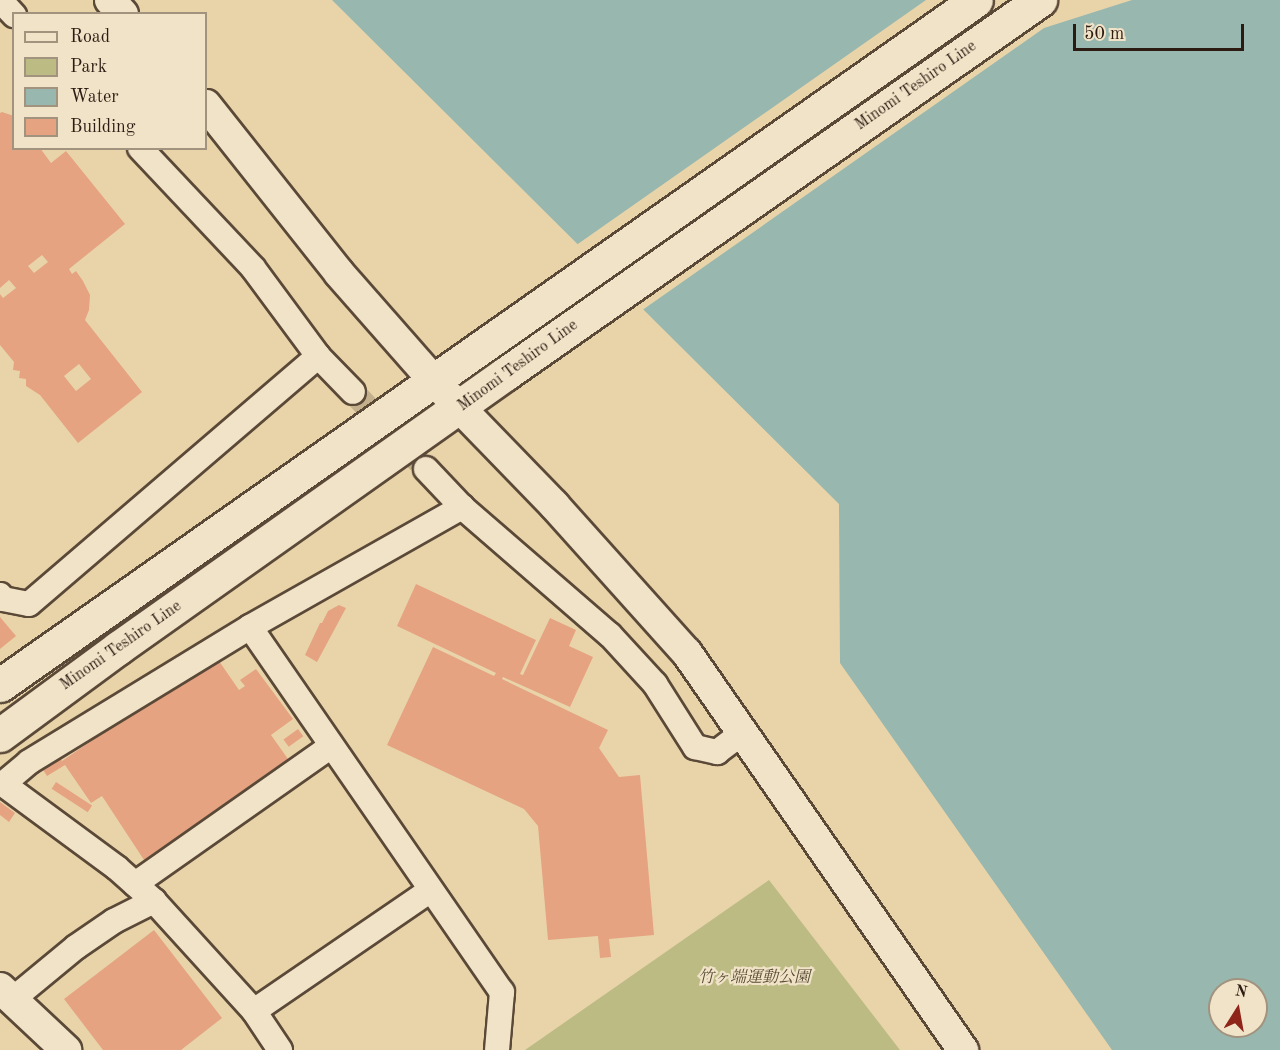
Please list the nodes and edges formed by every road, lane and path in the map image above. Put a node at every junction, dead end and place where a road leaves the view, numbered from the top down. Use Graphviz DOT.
graph roads {
  1 [pos="0,0"];
  2 [pos="110,0"];
  3 [pos="976,0"];
  4 [pos="1040,0"];
  5 [pos="121,12"];
  6 [pos="12,13"];
  7 [pos="207,106"];
  8 [pos="142,150"];
  9 [pos="318,356"];
  10 [pos="434,381"];
  11 [pos="353,392"];
  12 [pos="461,407"];
  13 [pos="426,469"];
  14 [pos="462,507"];
  15 [pos="0,595"];
  16 [pos="250,627"];
  17 [pos="0,685"];
  18 [pos="741,734"];
  19 [pos="0,735"];
  20 [pos="331,746"];
  21 [pos="135,884"];
  22 [pos="431,890"];
  23 [pos="154,901"];
  24 [pos="7,993"];
  25 [pos="254,1011"];
  26 [pos="66,1050"];
  27 [pos="280,1050"];
  28 [pos="497,1050"];
  29 [pos="963,1050"];
  1 -- 6 [label="street"];
  2 -- 5 [label="street"];
  3 -- 10 [label="main road"];
  4 -- 12 [label="main road, Minomi Teshiro Line"];
  7 -- 10 [label="street"];
  8 -- 9 [label="street"];
  9 -- 11 [label="street"];
  9 -- 15 [label="street"];
  10 -- 12 [label="street"];
  10 -- 17 [label="main road"];
  12 -- 18 [label="street"];
  12 -- 19 [label="main road, Minomi Teshiro Line"];
  13 -- 14 [label="street"];
  14 -- 16 [label="street"];
  14 -- 18 [label="street"];
  16 -- 20 [label="street"];
  16 -- 21 [label="street"];
  18 -- 29 [label="street"];
  20 -- 21 [label="street"];
  20 -- 22 [label="street"];
  21 -- 23 [label="street"];
  22 -- 25 [label="street"];
  22 -- 28 [label="street"];
  23 -- 24 [label="street"];
  23 -- 25 [label="street"];
  24 -- 26 [label="street"];
  25 -- 27 [label="street"];
}
